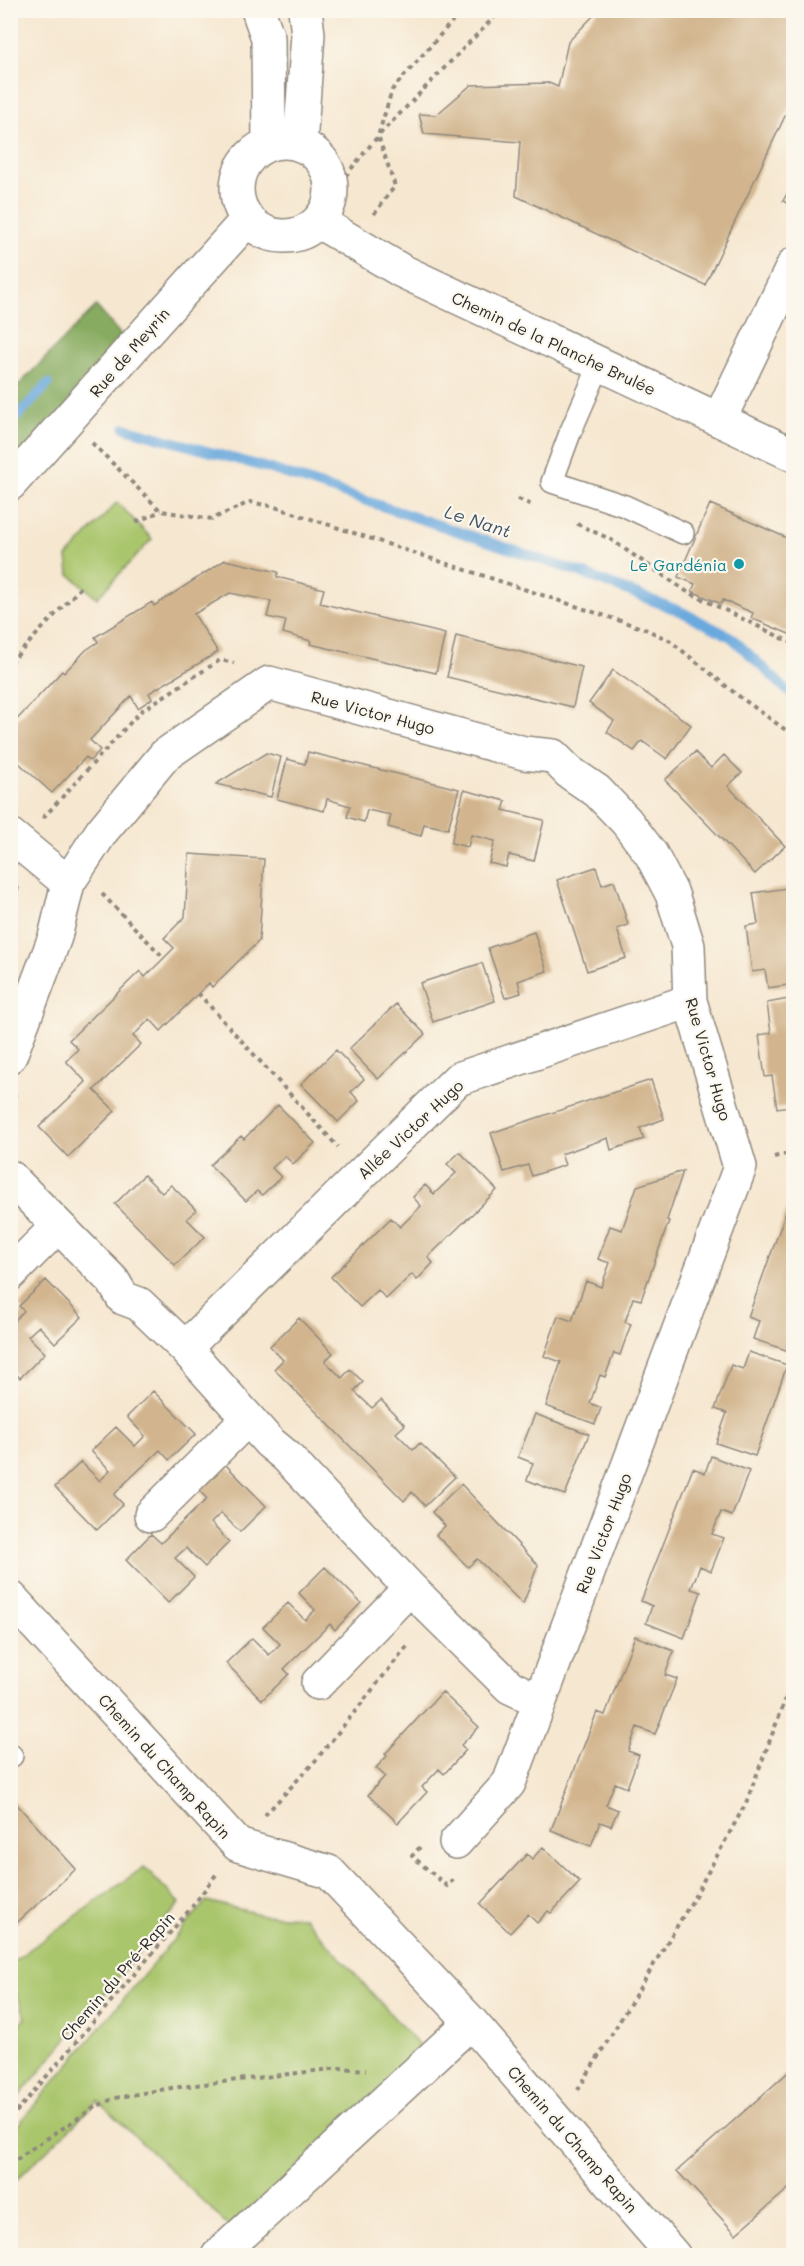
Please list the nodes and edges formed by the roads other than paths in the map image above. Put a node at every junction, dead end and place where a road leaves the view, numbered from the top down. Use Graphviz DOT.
graph roads {
  1 [pos="258,10"];
  2 [pos="305,10"];
  3 [pos="284,144"];
  4 [pos="325,207"];
  5 [pos="247,220"];
  6 [pos="794,264"];
  7 [pos="600,364"];
  8 [pos="719,420"];
  9 [pos="794,455"];
  10 [pos="10,484"];
  11 [pos="683,533"];
  12 [pos="15,839"];
  13 [pos="83,886"];
  14 [pos="690,1001"];
  15 [pos="10,1056"];
  16 [pos="10,1177"];
  17 [pos="58,1226"];
  18 [pos="10,1274"];
  19 [pos="185,1348"];
  20 [pos="247,1419"];
  21 [pos="151,1515"];
  22 [pos="10,1597"];
  23 [pos="422,1599"];
  24 [pos="318,1683"];
  25 [pos="540,1701"];
  26 [pos="449,1851"];
  27 [pos="471,2022"];
  28 [pos="218,2256"];
  29 [pos="674,2256"];
  1 -- 3 [label="street"];
  2 -- 3 [label="street"];
  3 -- 4 [label="street"];
  3 -- 5 [label="street"];
  4 -- 5 [label="street"];
  4 -- 7 [label="street, Chemin de la Planche Brulée"];
  5 -- 10 [label="street, Rue de Meyrin"];
  6 -- 8 [label="street"];
  7 -- 8 [label="street, Chemin de la Planche Brulée"];
  7 -- 11 [label="lane"];
  8 -- 9 [label="street, Chemin de la Planche Brulée"];
  12 -- 13 [label="street"];
  13 -- 14 [label="street, Rue Victor Hugo"];
  13 -- 15 [label="street, Rue Victor Hugo"];
  14 -- 19 [label="street, Allée Victor Hugo"];
  14 -- 25 [label="street, Rue Victor Hugo"];
  16 -- 17 [label="street"];
  17 -- 18 [label="street"];
  17 -- 19 [label="street"];
  19 -- 20 [label="street"];
  20 -- 21 [label="street"];
  20 -- 23 [label="street"];
  22 -- 27 [label="street, Chemin du Champ Rapin"];
  23 -- 24 [label="street"];
  23 -- 25 [label="street"];
  25 -- 26 [label="street, Rue Victor Hugo"];
  27 -- 28 [label="street"];
  27 -- 29 [label="street, Chemin du Champ Rapin"];
}
